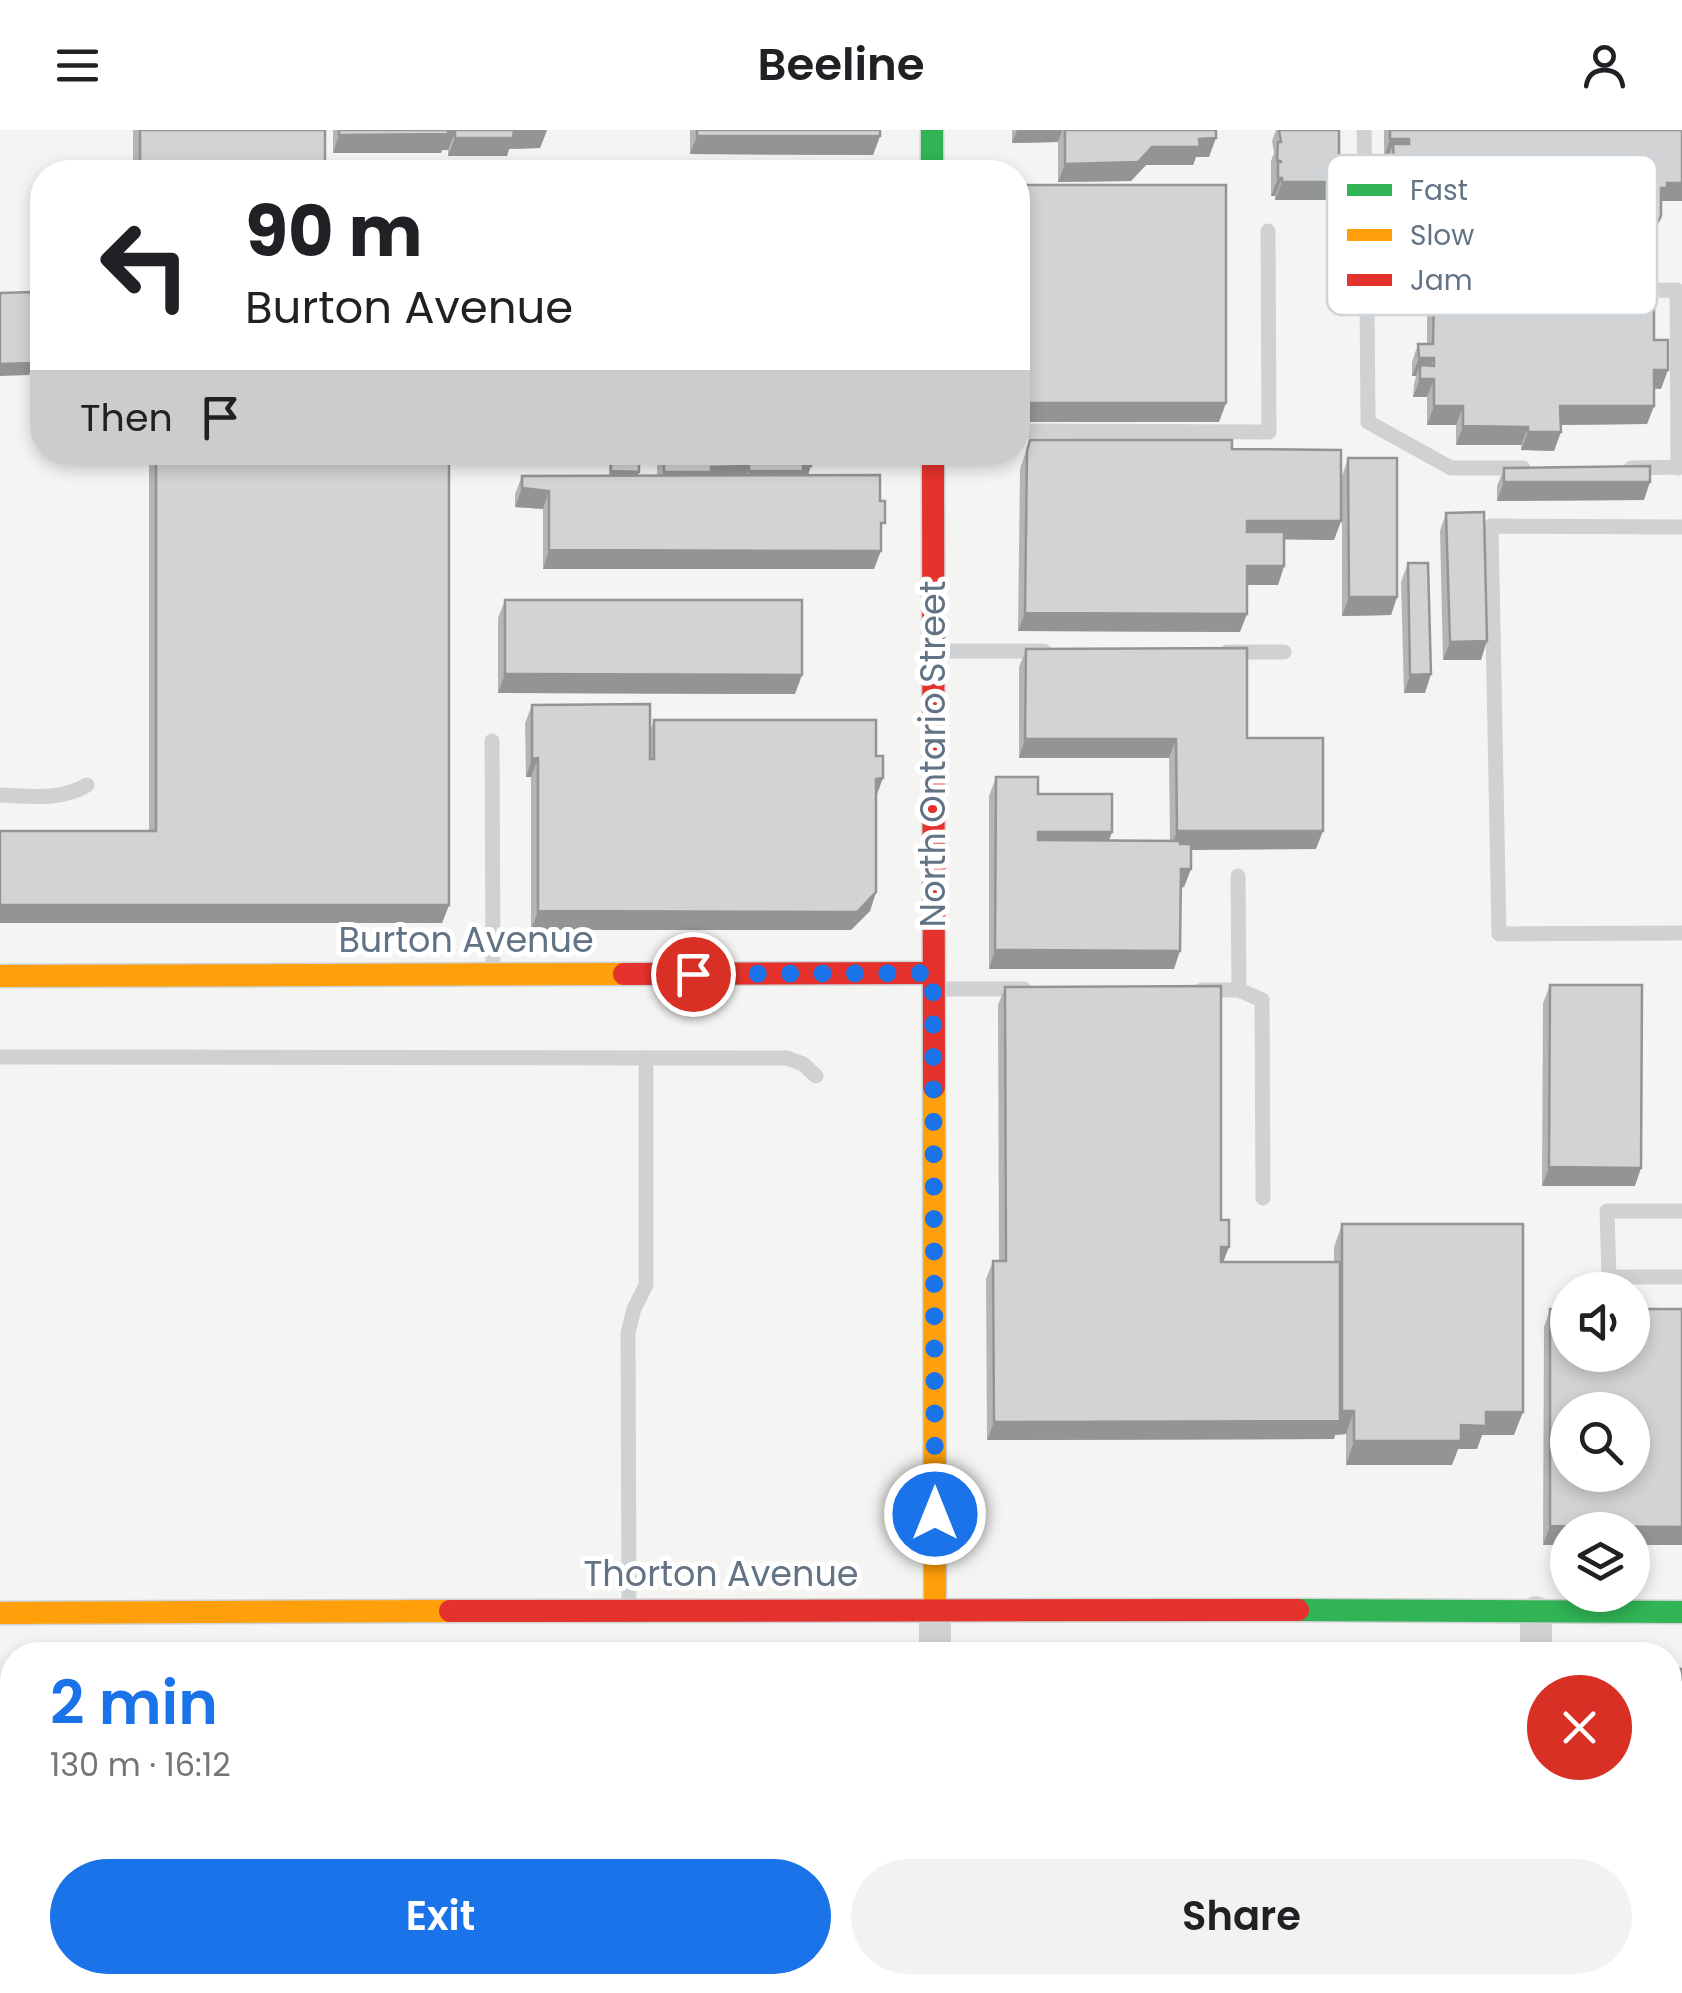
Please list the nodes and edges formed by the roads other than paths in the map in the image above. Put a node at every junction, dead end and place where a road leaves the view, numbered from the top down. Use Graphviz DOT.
graph roads {
  1 [pos="932,130"];
  2 [pos="1364,130"];
  3 [pos="1364,155"];
  4 [pos="932,160"];
  5 [pos="1268,231"];
  6 [pos="1657,290"];
  7 [pos="1367,315"];
  8 [pos="1030,430"];
  9 [pos="933,465"];
  10 [pos="1545,468"];
  11 [pos="1621,468"];
  12 [pos="1680,468"];
  13 [pos="1682,527"];
  14 [pos="933,650"];
  15 [pos="1069,651"];
  16 [pos="1206,652"];
  17 [pos="1284,652"];
  18 [pos="492,741"];
  19 [pos="87,785"];
  20 [pos="0,796"];
  21 [pos="1238,876"];
  22 [pos="1682,933"];
  23 [pos="493,975"];
  24 [pos="0,976"];
  25 [pos="933,981"];
  26 [pos="1042,989"];
  27 [pos="1180,990"];
  28 [pos="1239,990"];
  29 [pos="0,1057"];
  30 [pos="646,1058"];
  31 [pos="816,1076"];
  32 [pos="1263,1198"];
  33 [pos="1682,1210"];
  34 [pos="1682,1277"];
  35 [pos="935,1609"];
  36 [pos="629,1610"];
  37 [pos="0,1612"];
  38 [pos="1536,1612"];
  39 [pos="1682,1612"];
  40 [pos="935,1642"];
  41 [pos="1536,1642"];
  1 -- 4 [label="street"];
  2 -- 3 [label="lane"];
  5 -- 8 [label="lane"];
  6 -- 12 [label="lane"];
  7 -- 10 [label="lane"];
  9 -- 14 [label="street, North Ontario Street"];
  11 -- 12 [label="lane"];
  13 -- 22 [label="lane"];
  14 -- 15 [label="lane"];
  14 -- 25 [label="street, North Ontario Street"];
  16 -- 17 [label="lane"];
  18 -- 23 [label="lane"];
  19 -- 20 [label="lane"];
  21 -- 28 [label="lane"];
  23 -- 24 [label="street, Burton Avenue"];
  23 -- 25 [label="street, Burton Avenue"];
  25 -- 26 [label="lane"];
  25 -- 35 [label="street, North Ontario Street"];
  27 -- 28 [label="lane"];
  28 -- 32 [label="lane"];
  29 -- 30 [label="lane"];
  30 -- 31 [label="lane"];
  30 -- 36 [label="lane"];
  33 -- 34 [label="lane"];
  35 -- 36 [label="street, Thorton Avenue"];
  35 -- 38 [label="street, Thorton Avenue"];
  35 -- 40 [label="street, North Ontario Street"];
  36 -- 37 [label="street, Thorton Avenue"];
  38 -- 39 [label="street, Thorton Avenue"];
  38 -- 41 [label="street"];
}
